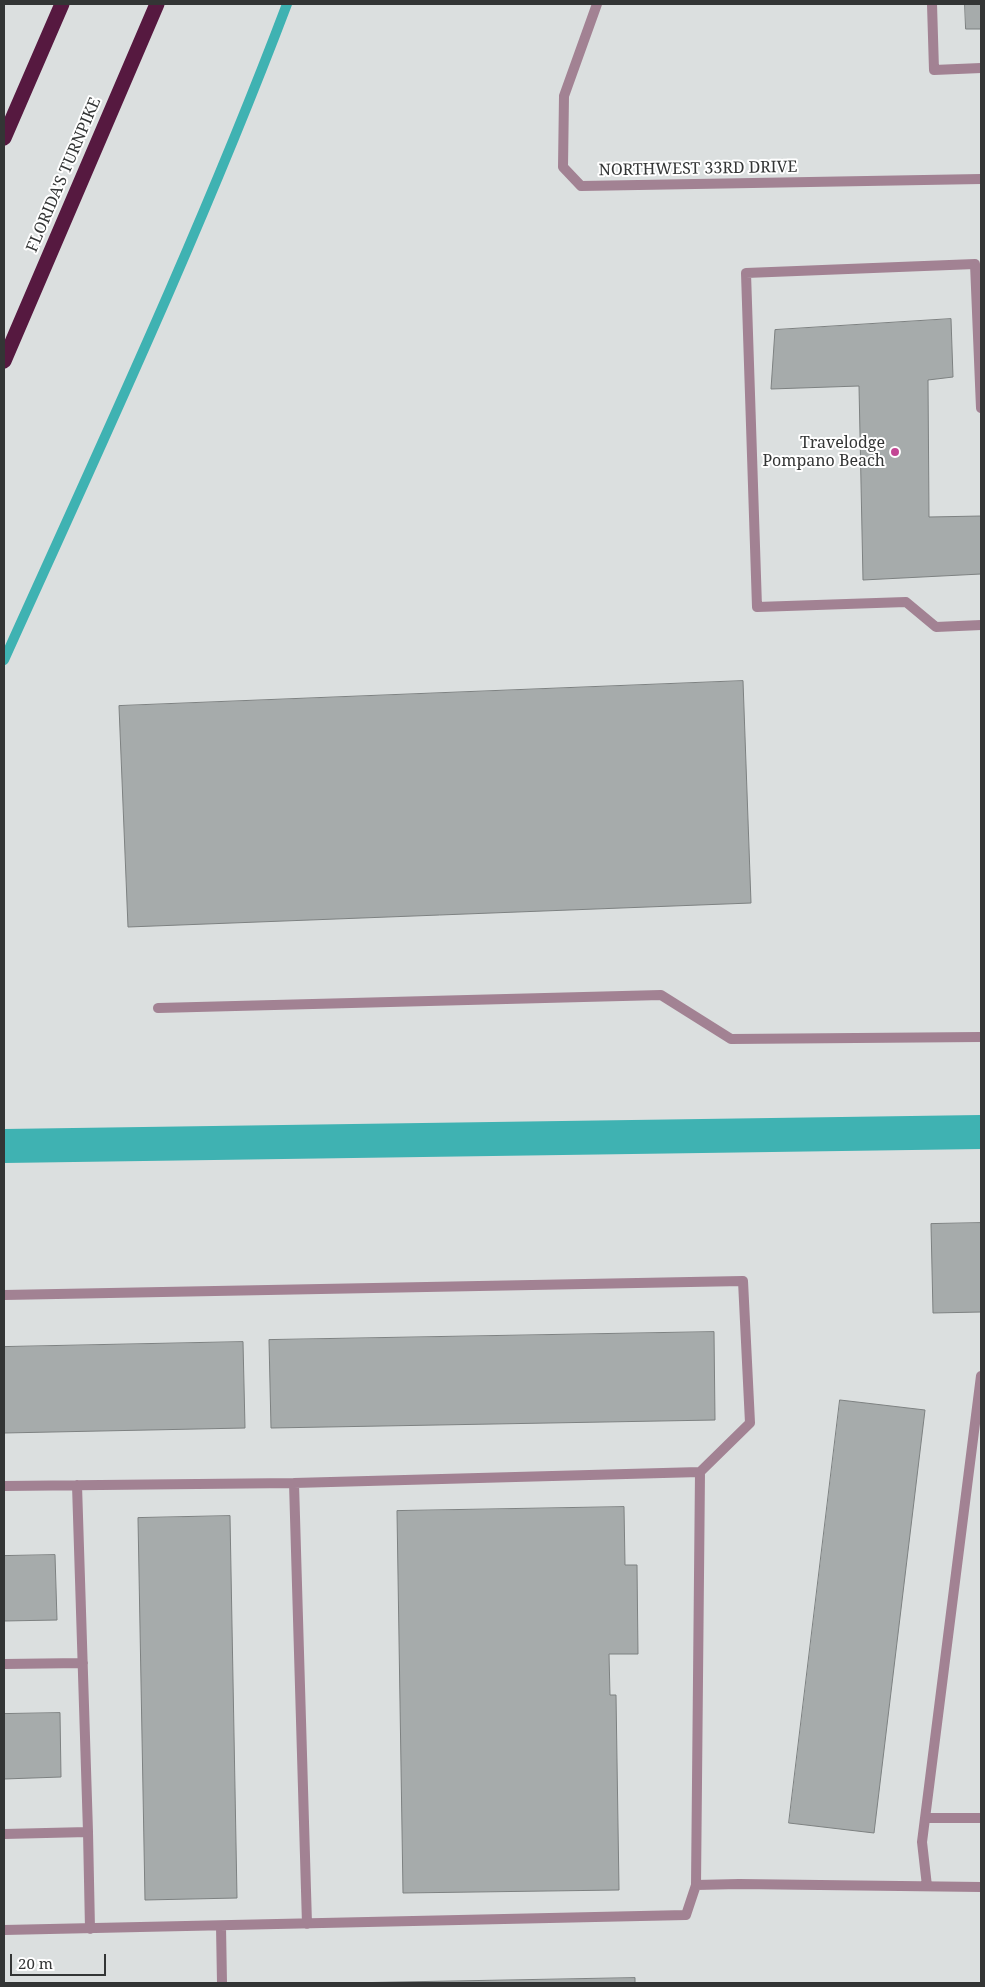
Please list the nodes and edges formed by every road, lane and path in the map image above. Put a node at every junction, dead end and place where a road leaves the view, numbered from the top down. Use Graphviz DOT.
graph roads {
  1 [pos="62,4"];
  2 [pos="157,4"];
  3 [pos="597,4"];
  4 [pos="932,4"];
  5 [pos="981,68"];
  6 [pos="4,138"];
  7 [pos="981,179"];
  8 [pos="4,361"];
  9 [pos="981,408"];
  10 [pos="981,625"];
  11 [pos="158,1008"];
  12 [pos="981,1037"];
  13 [pos="4,1295"];
  14 [pos="981,1376"];
  15 [pos="700,1472"];
  16 [pos="294,1483"];
  17 [pos="77,1485"];
  18 [pos="4,1486"];
  19 [pos="83,1663"];
  20 [pos="4,1664"];
  21 [pos="925,1818"];
  22 [pos="981,1818"];
  23 [pos="88,1832"];
  24 [pos="4,1834"];
  25 [pos="696,1885"];
  26 [pos="927,1886"];
  27 [pos="981,1887"];
  28 [pos="307,1924"];
  29 [pos="221,1926"];
  30 [pos="90,1929"];
  31 [pos="4,1930"];
  32 [pos="222,1983"];
  1 -- 6 [label="highway"];
  2 -- 8 [label="highway, FLORIDA'S TURNPIKE"];
  3 -- 7 [label="street, NORTHWEST 33RD DRIVE"];
  4 -- 5 [label="street"];
  9 -- 10 [label="street"];
  11 -- 12 [label="street"];
  13 -- 15 [label="street"];
  14 -- 21 [label="street"];
  15 -- 16 [label="street"];
  15 -- 25 [label="street"];
  16 -- 17 [label="street"];
  16 -- 28 [label="street"];
  17 -- 18 [label="street"];
  17 -- 19 [label="street"];
  19 -- 20 [label="street"];
  19 -- 23 [label="street"];
  21 -- 22 [label="street"];
  21 -- 26 [label="street"];
  23 -- 24 [label="street"];
  23 -- 30 [label="street"];
  25 -- 26 [label="street"];
  25 -- 28 [label="street"];
  26 -- 27 [label="street"];
  28 -- 29 [label="street"];
  29 -- 30 [label="street"];
  29 -- 32 [label="street"];
  30 -- 31 [label="street"];
}
